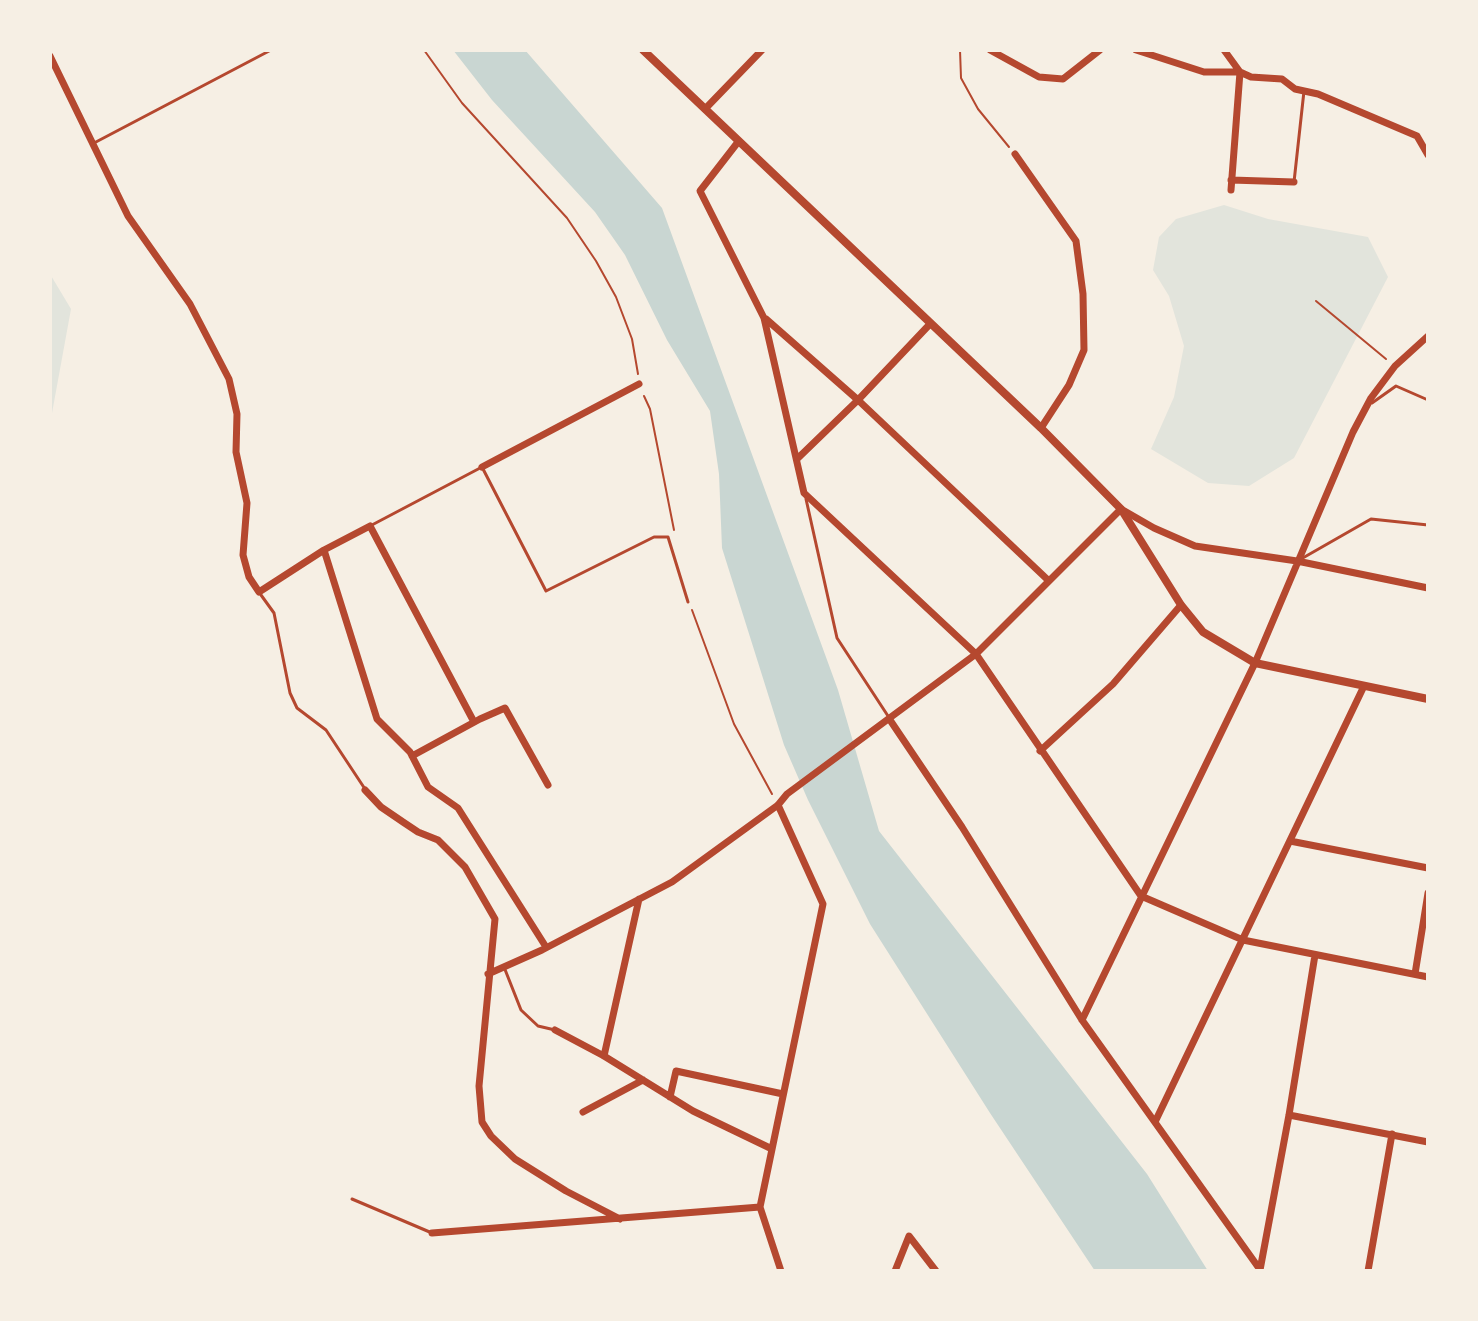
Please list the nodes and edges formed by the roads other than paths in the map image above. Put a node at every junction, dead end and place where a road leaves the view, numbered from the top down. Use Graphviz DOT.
graph roads {
  1 [pos="271,50"];
  2 [pos="643,50"];
  3 [pos="762,50"];
  4 [pos="990,50"];
  5 [pos="1100,50"];
  6 [pos="1136,50"];
  7 [pos="1224,50"];
  8 [pos="50,56"];
  9 [pos="1240,72"];
  10 [pos="1304,91"];
  11 [pos="705,109"];
  12 [pos="738,142"];
  13 [pos="94,143"];
  14 [pos="1015,154"];
  15 [pos="1428,155"];
  16 [pos="1231,180"];
  17 [pos="1294,182"];
  18 [pos="1231,190"];
  19 [pos="764,318"];
  20 [pos="930,324"];
  21 [pos="1428,336"];
  22 [pos="639,384"];
  23 [pos="858,400"];
  24 [pos="1428,400"];
  25 [pos="1366,407"];
  26 [pos="1041,428"];
  27 [pos="797,459"];
  28 [pos="482,467"];
  29 [pos="804,493"];
  30 [pos="1121,509"];
  31 [pos="1428,525"];
  32 [pos="370,526"];
  33 [pos="324,550"];
  34 [pos="1297,561"];
  35 [pos="1049,581"];
  36 [pos="1428,588"];
  37 [pos="259,592"];
  38 [pos="688,602"];
  39 [pos="1181,605"];
  40 [pos="976,654"];
  41 [pos="1255,663"];
  42 [pos="1364,686"];
  43 [pos="1428,699"];
  44 [pos="890,720"];
  45 [pos="474,722"];
  46 [pos="1040,751"];
  47 [pos="412,756"];
  48 [pos="548,785"];
  49 [pos="365,790"];
  50 [pos="778,805"];
  51 [pos="1290,841"];
  52 [pos="1428,868"];
  53 [pos="1428,893"];
  54 [pos="1141,896"];
  55 [pos="639,899"];
  56 [pos="1243,940"];
  57 [pos="546,947"];
  58 [pos="1315,955"];
  59 [pos="504,967"];
  60 [pos="488,974"];
  61 [pos="1415,974"];
  62 [pos="1428,977"];
  63 [pos="1082,1020"];
  64 [pos="555,1030"];
  65 [pos="604,1056"];
  66 [pos="643,1080"];
  67 [pos="783,1094"];
  68 [pos="670,1097"];
  69 [pos="583,1112"];
  70 [pos="1289,1115"];
  71 [pos="1155,1122"];
  72 [pos="1392,1134"];
  73 [pos="1428,1142"];
  74 [pos="772,1149"];
  75 [pos="352,1199"];
  76 [pos="760,1207"];
  77 [pos="620,1219"];
  78 [pos="432,1233"];
  79 [pos="1260,1270"];
  80 [pos="781,1271"];
  81 [pos="895,1271"];
  82 [pos="936,1271"];
  83 [pos="1368,1271"];
  1 -- 13 [label="lane"];
  2 -- 11 [label="street"];
  3 -- 11 [label="street"];
  4 -- 5 [label="street"];
  6 -- 9 [label="street"];
  7 -- 9 [label="street"];
  8 -- 13 [label="street"];
  9 -- 10 [label="street"];
  9 -- 16 [label="street"];
  10 -- 15 [label="street"];
  10 -- 17 [label="lane"];
  11 -- 12 [label="street"];
  12 -- 19 [label="street"];
  12 -- 20 [label="street"];
  13 -- 37 [label="street"];
  14 -- 26 [label="street"];
  16 -- 17 [label="street"];
  16 -- 18 [label="street"];
  19 -- 23 [label="street"];
  19 -- 27 [label="street"];
  20 -- 23 [label="street"];
  20 -- 26 [label="street"];
  21 -- 25 [label="street"];
  22 -- 28 [label="street"];
  23 -- 27 [label="street"];
  23 -- 35 [label="street"];
  24 -- 25 [label="lane"];
  25 -- 34 [label="street"];
  26 -- 30 [label="street"];
  27 -- 29 [label="street"];
  28 -- 32 [label="lane"];
  28 -- 38 [label="lane"];
  29 -- 40 [label="street"];
  29 -- 44 [label="lane"];
  30 -- 34 [label="street"];
  30 -- 35 [label="street"];
  30 -- 39 [label="street"];
  31 -- 34 [label="lane"];
  32 -- 33 [label="street"];
  32 -- 45 [label="street"];
  33 -- 37 [label="street"];
  33 -- 47 [label="street"];
  34 -- 36 [label="street"];
  34 -- 41 [label="street"];
  35 -- 40 [label="street"];
  37 -- 49 [label="lane"];
  39 -- 41 [label="street"];
  39 -- 46 [label="street"];
  40 -- 44 [label="street"];
  40 -- 46 [label="street"];
  41 -- 42 [label="street"];
  41 -- 54 [label="street"];
  42 -- 43 [label="street"];
  42 -- 51 [label="street"];
  44 -- 50 [label="street"];
  44 -- 63 [label="street"];
  45 -- 47 [label="street"];
  45 -- 48 [label="street"];
  46 -- 54 [label="street"];
  47 -- 57 [label="street"];
  49 -- 60 [label="street"];
  50 -- 55 [label="street"];
  50 -- 67 [label="street"];
  51 -- 52 [label="street"];
  51 -- 56 [label="street"];
  53 -- 61 [label="street"];
  54 -- 56 [label="street"];
  54 -- 63 [label="street"];
  55 -- 57 [label="street"];
  55 -- 65 [label="street"];
  56 -- 58 [label="street"];
  56 -- 71 [label="street"];
  57 -- 59 [label="street"];
  58 -- 61 [label="street"];
  58 -- 70 [label="street"];
  59 -- 60 [label="street"];
  59 -- 64 [label="lane"];
  60 -- 77 [label="street"];
  61 -- 62 [label="street"];
  63 -- 71 [label="street"];
  64 -- 65 [label="street"];
  65 -- 66 [label="street"];
  66 -- 68 [label="street"];
  66 -- 69 [label="street"];
  67 -- 68 [label="street"];
  67 -- 74 [label="street"];
  68 -- 74 [label="street"];
  70 -- 72 [label="street"];
  70 -- 79 [label="street"];
  71 -- 79 [label="street"];
  72 -- 73 [label="street"];
  72 -- 83 [label="street"];
  74 -- 76 [label="street"];
  75 -- 78 [label="lane"];
  76 -- 77 [label="street"];
  76 -- 80 [label="street"];
  77 -- 78 [label="street"];
  81 -- 82 [label="street"];
}
